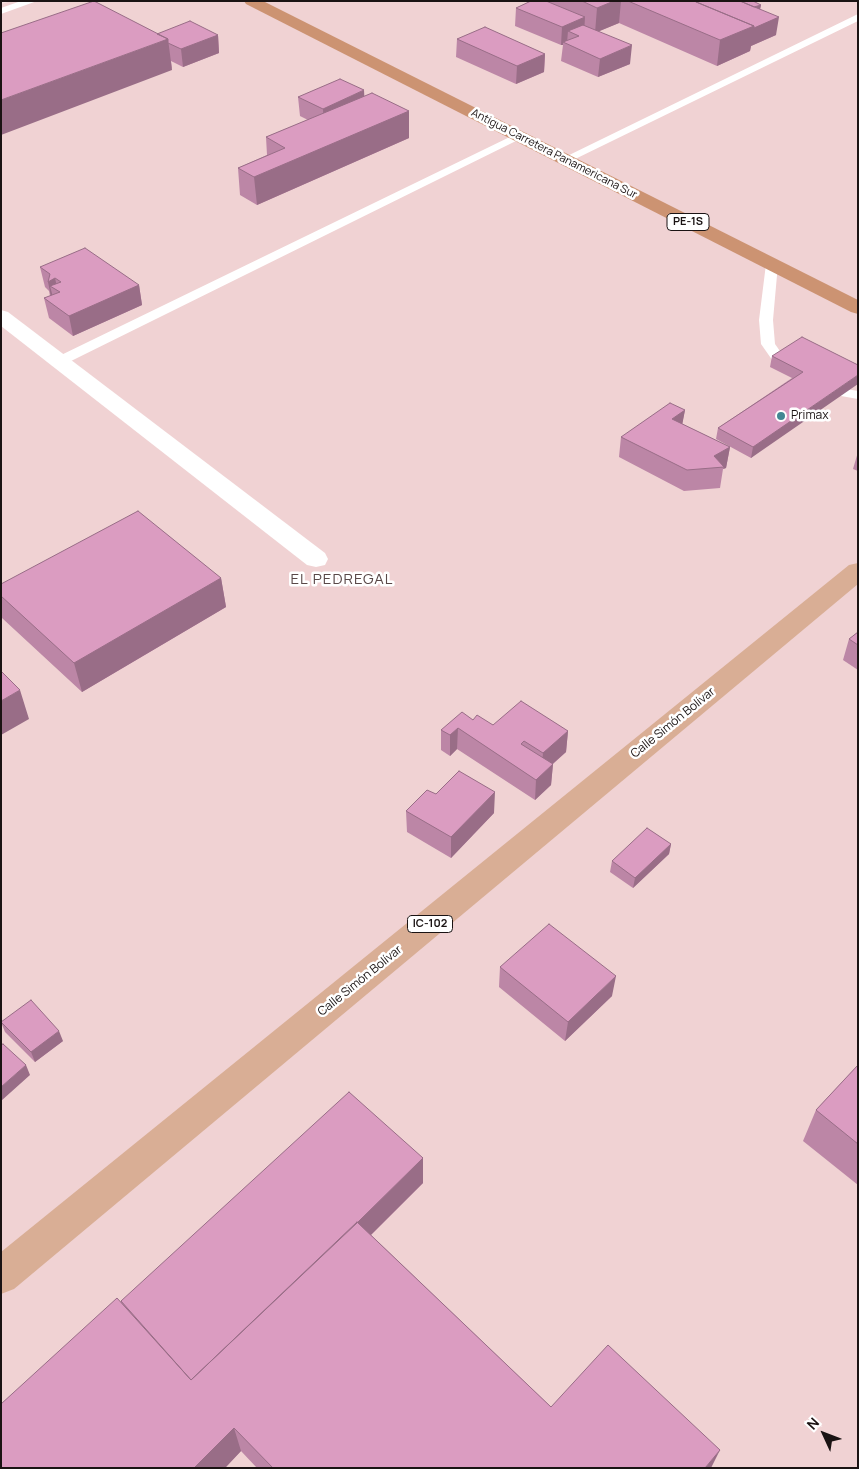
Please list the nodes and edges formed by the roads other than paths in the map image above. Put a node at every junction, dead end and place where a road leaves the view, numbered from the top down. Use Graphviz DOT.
graph roads {
  1 [pos="32,1"];
  2 [pos="251,1"];
  3 [pos="1,11"];
  4 [pos="858,17"];
  5 [pos="518,136"];
  6 [pos="565,160"];
  7 [pos="772,264"];
  8 [pos="858,308"];
  9 [pos="1,316"];
  10 [pos="60,361"];
  11 [pos="780,361"];
  12 [pos="316,559"];
  13 [pos="858,571"];
  14 [pos="1,1276"];
  1 -- 3 [label="lane"];
  2 -- 5 [label="highway, Antigua Carretera Panamericana Sur / PE-1S"];
  4 -- 6 [label="lane"];
  5 -- 6 [label="highway, Antigua Carretera Panamericana Sur / PE-1S"];
  5 -- 10 [label="lane"];
  6 -- 7 [label="highway, Antigua Carretera Panamericana Sur / PE-1S"];
  7 -- 8 [label="highway, Antigua Carretera Panamericana Sur / PE-1S"];
  7 -- 11 [label="lane"];
  9 -- 10 [label="street"];
  10 -- 12 [label="street"];
  13 -- 14 [label="main road, Calle Simón Bolívar / IC-102"];
}
